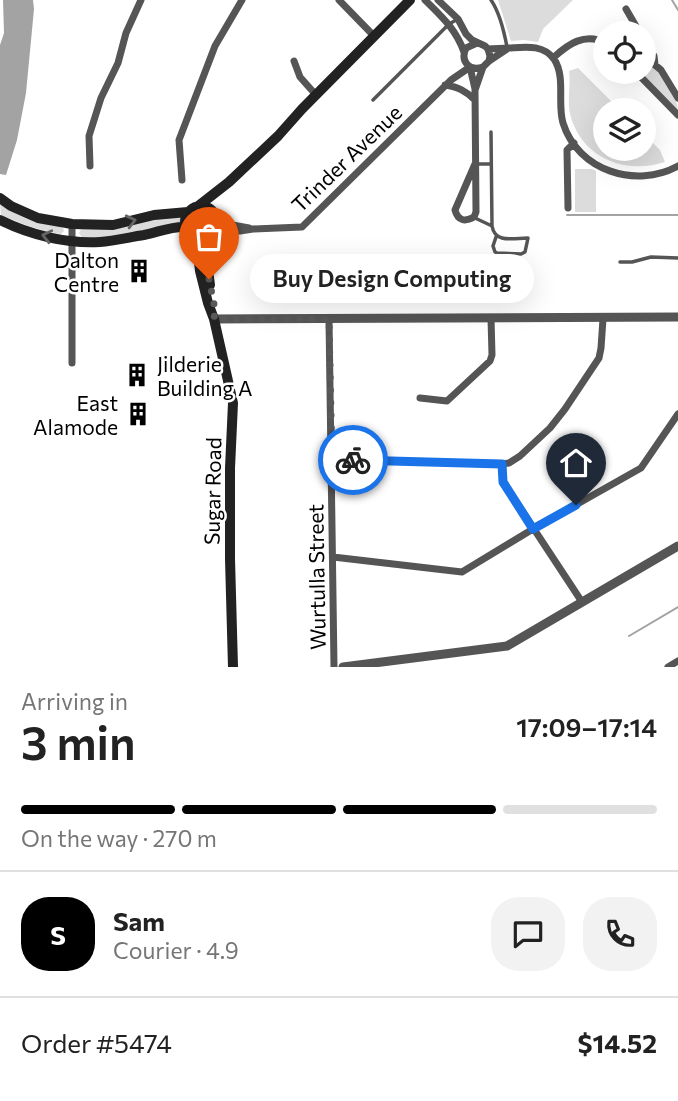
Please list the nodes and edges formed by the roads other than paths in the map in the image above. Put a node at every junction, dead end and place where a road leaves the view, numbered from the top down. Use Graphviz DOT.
graph roads {
  1 [pos="141,0"];
  2 [pos="242,0"];
  3 [pos="339,0"];
  4 [pos="410,0"];
  5 [pos="425,0"];
  6 [pos="438,0"];
  7 [pos="491,0"];
  8 [pos="626,9"];
  9 [pos="458,19"];
  10 [pos="633,21"];
  11 [pos="449,24"];
  12 [pos="374,36"];
  13 [pos="593,39"];
  14 [pos="478,43"];
  15 [pos="488,49"];
  16 [pos="507,49"];
  17 [pos="464,55"];
  18 [pos="553,58"];
  19 [pos="294,61"];
  20 [pos="489,61"];
  21 [pos="470,67"];
  22 [pos="483,67"];
  23 [pos="656,70"];
  24 [pos="448,82"];
  25 [pos="654,84"];
  26 [pos="475,90"];
  27 [pos="316,95"];
  28 [pos="678,98"];
  29 [pos="373,100"];
  30 [pos="475,100"];
  31 [pos="678,115"];
  32 [pos="491,132"];
  33 [pos="574,144"];
  34 [pos="475,164"];
  35 [pos="491,164"];
  36 [pos="90,166"];
  37 [pos="678,166"];
  38 [pos="182,180"];
  39 [pos="229,181"];
  40 [pos="0,198"];
  41 [pos="568,208"];
  42 [pos="193,210"];
  43 [pos="214,215"];
  44 [pos="474,218"];
  45 [pos="0,220"];
  46 [pos="72,225"];
  47 [pos="492,226"];
  48 [pos="253,229"];
  49 [pos="189,231"];
  50 [pos="210,234"];
  51 [pos="496,237"];
  52 [pos="72,242"];
  53 [pos="678,258"];
  54 [pos="620,262"];
  55 [pos="678,317"];
  56 [pos="491,318"];
  57 [pos="603,318"];
  58 [pos="214,319"];
  59 [pos="329,319"];
  60 [pos="72,363"];
  61 [pos="420,398"];
  62 [pos="678,414"];
  63 [pos="332,459"];
  64 [pos="502,464"];
  65 [pos="533,529"];
  66 [pos="678,546"];
  67 [pos="333,557"];
  68 [pos="582,602"];
  69 [pos="678,661"];
  70 [pos="233,667"];
  71 [pos="334,667"];
  72 [pos="343,667"];
  73 [pos="668,667"];
  1 -- 36 [label="street"];
  2 -- 38 [label="street"];
  3 -- 12 [label="street"];
  4 -- 12 [label="main road"];
  5 -- 11 [label="street"];
  6 -- 9 [label="street"];
  7 -- 16 [label="lane"];
  8 -- 10 [label="street"];
  9 -- 11 [label="lane"];
  9 -- 14 [label="street"];
  11 -- 17 [label="street"];
  11 -- 29 [label="lane"];
  12 -- 27 [label="main road"];
  13 -- 18 [label="street"];
  14 -- 15 [label="street"];
  14 -- 17 [label="street"];
  15 -- 16 [label="street"];
  15 -- 20 [label="street"];
  16 -- 18 [label="street"];
  16 -- 20 [label="street"];
  17 -- 21 [label="street"];
  17 -- 24 [label="street, Trinder Avenue"];
  18 -- 33 [label="street"];
  19 -- 27 [label="street"];
  20 -- 22 [label="street"];
  21 -- 22 [label="street"];
  21 -- 24 [label="street, Trinder Avenue"];
  21 -- 26 [label="street"];
  22 -- 26 [label="street"];
  23 -- 28 [label="street"];
  24 -- 30 [label="street"];
  24 -- 48 [label="street, Trinder Avenue"];
  25 -- 31 [label="street"];
  26 -- 30 [label="street"];
  27 -- 39 [label="main road"];
  30 -- 34 [label="street"];
  32 -- 35 [label="lane"];
  33 -- 37 [label="street"];
  33 -- 41 [label="street"];
  34 -- 35 [label="lane"];
  34 -- 44 [label="street"];
  34 -- 44 [label="street"];
  35 -- 47 [label="lane"];
  39 -- 42 [label="main road"];
  39 -- 43 [label="main road"];
  40 -- 46 [label="main road"];
  42 -- 43 [label="main road"];
  46 -- 42 [label="main road, one-way"];
  42 -- 49 [label="main road"];
  43 -- 48 [label="street, Trinder Avenue"];
  43 -- 50 [label="main road"];
  44 -- 47 [label="lane"];
  52 -- 45 [label="main road, one-way"];
  46 -- 52 [label="street"];
  47 -- 51 [label="lane"];
  48 -- 50 [label="street, Trinder Avenue"];
  49 -- 50 [label="main road"];
  49 -- 52 [label="main road"];
  49 -- 58 [label="main road"];
  50 -- 58 [label="main road"];
  51 -- 51 [label="lane"];
  52 -- 60 [label="street"];
  53 -- 54 [label="lane"];
  55 -- 57 [label="street"];
  56 -- 57 [label="street"];
  56 -- 59 [label="street"];
  56 -- 61 [label="street"];
  57 -- 64 [label="street"];
  58 -- 59 [label="street"];
  58 -- 70 [label="main road, Sugar Road"];
  59 -- 63 [label="street, Wurtulla Street"];
  62 -- 65 [label="street"];
  63 -- 64 [label="street"];
  63 -- 67 [label="street, Wurtulla Street"];
  64 -- 65 [label="street"];
  65 -- 67 [label="street"];
  65 -- 68 [label="street"];
  66 -- 68 [label="street"];
  67 -- 71 [label="street, Wurtulla Street"];
  68 -- 72 [label="street"];
  69 -- 73 [label="street"];
}
